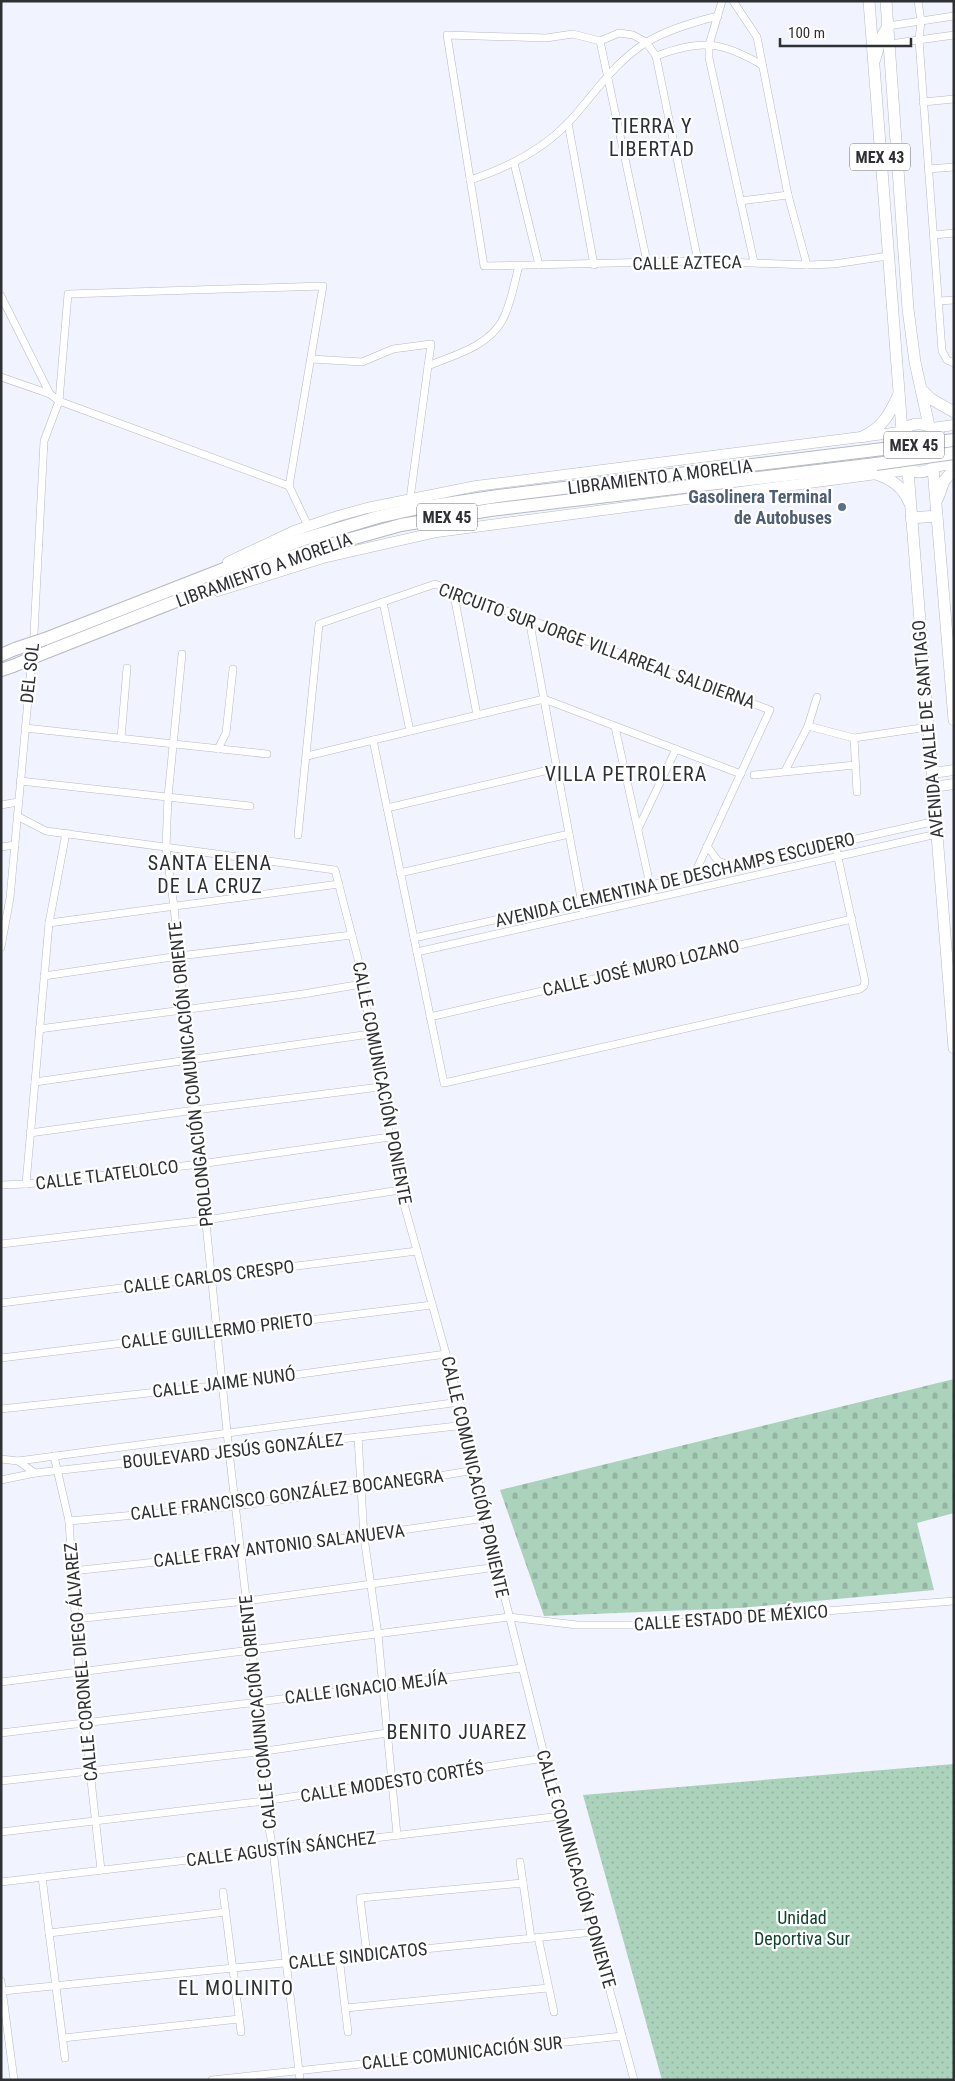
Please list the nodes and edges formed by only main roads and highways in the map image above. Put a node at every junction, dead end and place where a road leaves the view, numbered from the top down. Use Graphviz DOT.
graph roads {
  1 [pos="869,1"];
  2 [pos="886,1"];
  3 [pos="888,26"];
  4 [pos="873,70"];
  5 [pos="921,388"];
  6 [pos="900,392"];
  7 [pos="954,412"];
  8 [pos="954,425"];
  9 [pos="930,427"];
  10 [pos="901,432"];
  11 [pos="862,437"];
  12 [pos="954,440"];
  13 [pos="954,453"];
  14 [pos="954,463"];
  15 [pos="934,467"];
  16 [pos="876,469"];
  17 [pos="954,469"];
  18 [pos="908,470"];
  19 [pos="937,512"];
  20 [pos="911,513"];
  21 [pos="175,588"];
  22 [pos="1,655"];
  23 [pos="7,668"];
  24 [pos="954,720"];
  25 [pos="954,770"];
  26 [pos="932,773"];
  27 [pos="954,784"];
  28 [pos="933,787"];
  29 [pos="954,1048"];
  1 -- 4 [label="main road, MEX 43"];
  2 -- 3 [label="main road, MEX 43"];
  3 -- 4 [label="main road"];
  3 -- 5 [label="main road, MEX 43"];
  4 -- 6 [label="main road, MEX 43"];
  5 -- 7 [label="main road"];
  5 -- 9 [label="main road, MEX 43"];
  6 -- 10 [label="main road, MEX 43"];
  6 -- 11 [label="main road"];
  8 -- 9 [label="main road"];
  9 -- 10 [label="main road"];
  9 -- 15 [label="main road, MEX 43"];
  10 -- 11 [label="main road"];
  10 -- 18 [label="main road, MEX 43"];
  11 -- 21 [label="main road"];
  12 -- 21 [label="highway, LIBRAMIENTO A MORELIA / MEX 45, bridge"];
  13 -- 16 [label="highway, LIBRAMIENTO A MORELIA / MEX 45, bridge"];
  14 -- 15 [label="main road"];
  15 -- 18 [label="main road"];
  15 -- 19 [label="main road, AVENIDA VALLE DE SANTIAGO / MEX 43"];
  16 -- 18 [label="main road"];
  16 -- 20 [label="main road"];
  16 -- 23 [label="highway, LIBRAMIENTO A MORELIA / MEX 45, bridge"];
  17 -- 19 [label="main road"];
  18 -- 20 [label="main road, AVENIDA VALLE DE SANTIAGO / MEX 43"];
  19 -- 20 [label="main road"];
  19 -- 24 [label="main road, AVENIDA VALLE DE SANTIAGO / MEX 43"];
  20 -- 26 [label="main road, AVENIDA VALLE DE SANTIAGO / MEX 43"];
  21 -- 22 [label="highway, LIBRAMIENTO A MORELIA / MEX 45, bridge"];
  25 -- 26 [label="main road"];
  26 -- 28 [label="main road, AVENIDA VALLE DE SANTIAGO / MEX 43"];
  27 -- 28 [label="main road"];
  28 -- 29 [label="main road, AVENIDA VALLE DE SANTIAGO / MEX 43"];
}
